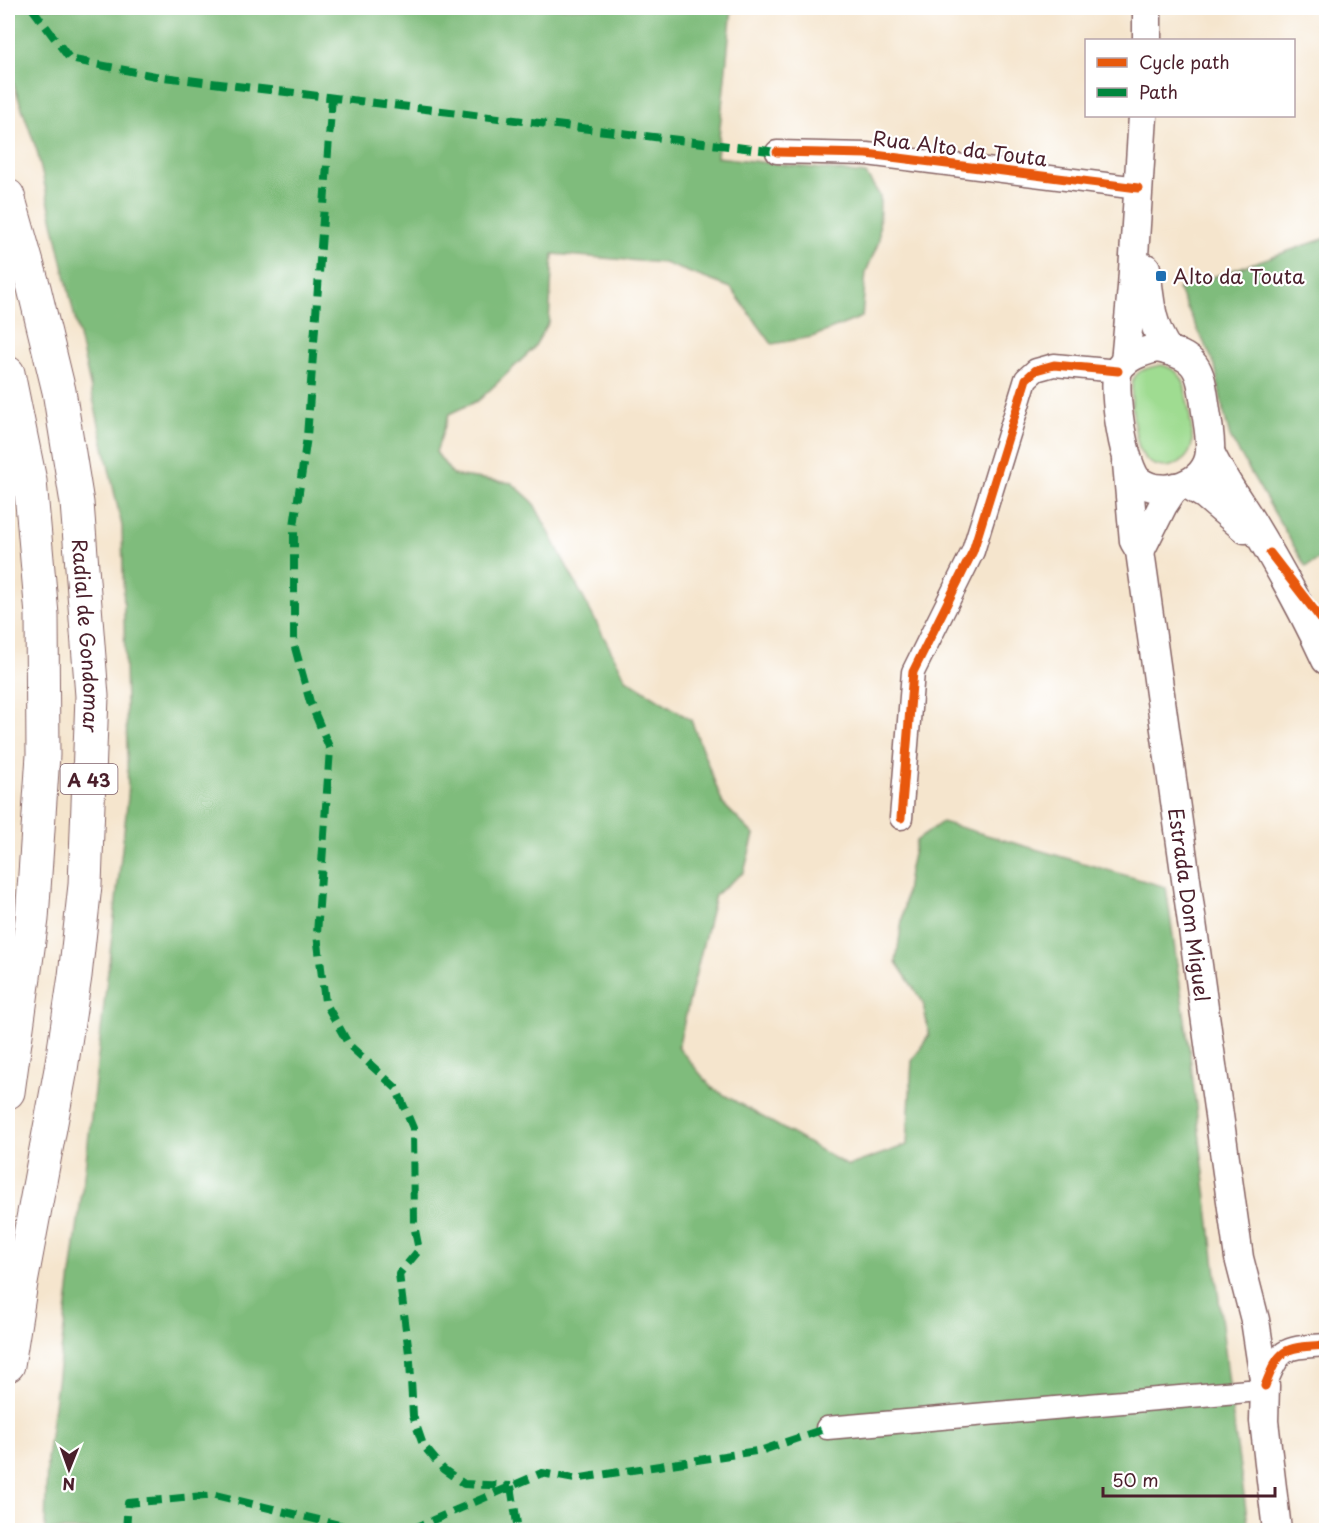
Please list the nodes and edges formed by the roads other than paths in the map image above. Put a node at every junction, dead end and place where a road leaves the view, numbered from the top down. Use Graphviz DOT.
graph roads {
  1 [pos="1147,8"];
  2 [pos="1147,39"];
  3 [pos="1143,117"];
  4 [pos="777,152"];
  5 [pos="1138,188"];
  6 [pos="8,196"];
  7 [pos="1169,351"];
  8 [pos="1122,366"];
  9 [pos="8,373"];
  10 [pos="1210,452"];
  11 [pos="1127,463"];
  12 [pos="1181,486"];
  13 [pos="1140,551"];
  14 [pos="1270,554"];
  15 [pos="1326,660"];
  16 [pos="901,818"];
  17 [pos="8,1092"];
  18 [pos="1239,1258"];
  19 [pos="1255,1320"];
  20 [pos="1326,1345"];
  21 [pos="1292,1348"];
  22 [pos="8,1365"];
  23 [pos="1257,1389"];
  24 [pos="827,1428"];
  25 [pos="1277,1530"];
  1 -- 2 [label="main road"];
  3 -- 5 [label="main road"];
  4 -- 5 [label="street, Rua Alto da Touta"];
  5 -- 7 [label="main road"];
  5 -- 8 [label="main road"];
  6 -- 22 [label="highway, Radial de Gondomar / A 43"];
  7 -- 8 [label="main road"];
  7 -- 10 [label="main road"];
  8 -- 11 [label="main road"];
  8 -- 16 [label="street"];
  9 -- 17 [label="highway, Radial de Gondomar / A 43"];
  10 -- 12 [label="main road"];
  10 -- 14 [label="main road"];
  11 -- 12 [label="main road"];
  11 -- 13 [label="main road, Estrada Dom Miguel"];
  12 -- 13 [label="main road"];
  12 -- 14 [label="main road"];
  13 -- 18 [label="main road, Estrada Dom Miguel"];
  14 -- 15 [label="main road"];
  18 -- 19 [label="main road, Estrada Dom Miguel"];
  18 -- 23 [label="main road, Estrada Dom Miguel"];
  19 -- 21 [label="street"];
  19 -- 23 [label="main road, Estrada Dom Miguel"];
  20 -- 21 [label="street"];
  21 -- 23 [label="street"];
  23 -- 24 [label="street"];
  23 -- 25 [label="main road, Estrada Dom Miguel"];
}
